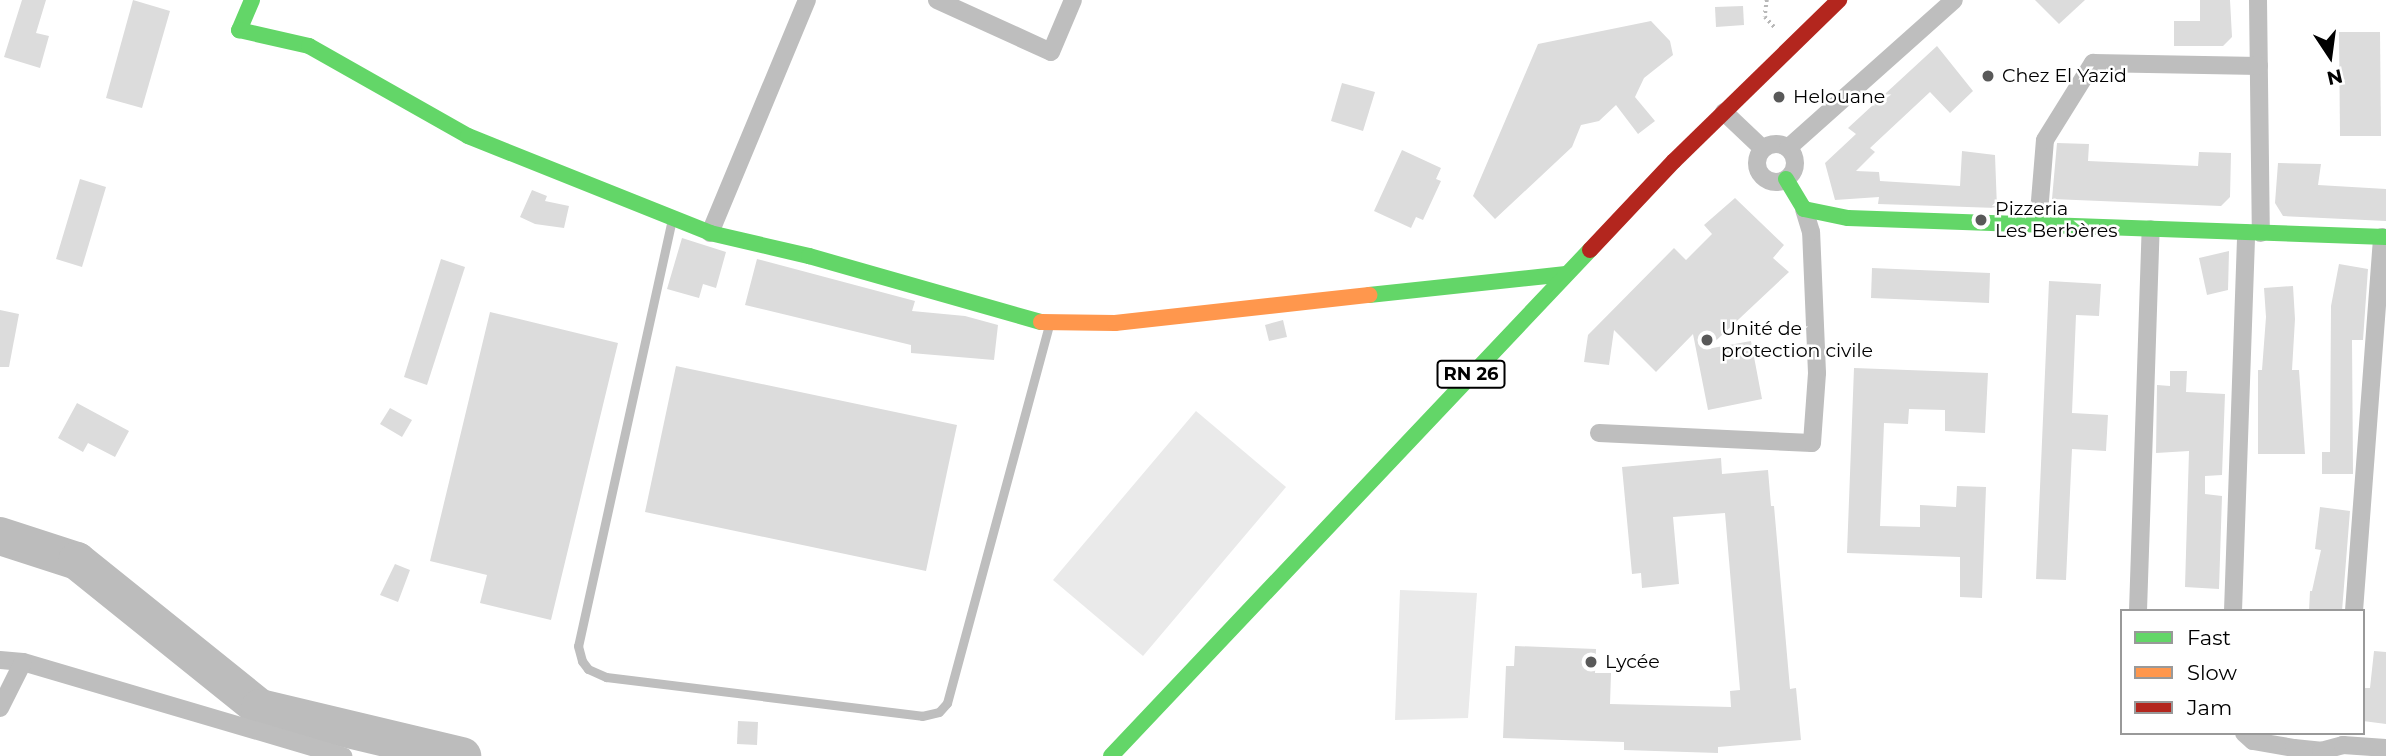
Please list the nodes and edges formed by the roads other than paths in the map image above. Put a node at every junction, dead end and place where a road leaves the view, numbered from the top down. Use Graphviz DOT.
graph roads {
  1 [pos="807,0"];
  2 [pos="937,0"];
  3 [pos="1073,0"];
  4 [pos="1839,0"];
  5 [pos="1954,0"];
  6 [pos="2258,0"];
  7 [pos="246,3"];
  8 [pos="2259,66"];
  9 [pos="1724,112"];
  10 [pos="1762,148"];
  11 [pos="1788,148"];
  12 [pos="1786,179"];
  13 [pos="1804,209"];
  14 [pos="672,218"];
  15 [pos="2038,225"];
  16 [pos="2151,229"];
  17 [pos="710,233"];
  18 [pos="2254,233"];
  19 [pos="2384,237"];
  20 [pos="1566,274"];
  21 [pos="1049,324"];
  22 [pos="1599,433"];
  23 [pos="2138,609"];
  24 [pos="2233,609"];
  25 [pos="2354,609"];
  26 [pos="0,660"];
  27 [pos="23,662"];
  28 [pos="0,708"];
  29 [pos="2246,735"];
  30 [pos="2344,739"];
  31 [pos="2386,748"];
  32 [pos="292,749"];
  33 [pos="343,756"];
  34 [pos="1111,756"];
  1 -- 17 [label="street"];
  2 -- 3 [label="street"];
  4 -- 9 [label="street, RN 26"];
  5 -- 11 [label="street"];
  6 -- 8 [label="street"];
  7 -- 14 [label="street"];
  8 -- 15 [label="street"];
  8 -- 18 [label="street"];
  9 -- 10 [label="street"];
  9 -- 20 [label="street, RN 26"];
  10 -- 11 [label="street"];
  10 -- 12 [label="street"];
  11 -- 12 [label="street"];
  12 -- 13 [label="street"];
  13 -- 15 [label="street"];
  13 -- 22 [label="street"];
  14 -- 17 [label="street"];
  14 -- 21 [label="lane"];
  15 -- 16 [label="street"];
  16 -- 18 [label="street"];
  16 -- 23 [label="street"];
  17 -- 21 [label="street"];
  18 -- 19 [label="street"];
  18 -- 24 [label="street"];
  19 -- 25 [label="street"];
  20 -- 21 [label="street"];
  20 -- 34 [label="street, RN 26"];
  26 -- 27 [label="street"];
  27 -- 28 [label="street"];
  27 -- 32 [label="street"];
  29 -- 30 [label="street"];
  30 -- 31 [label="street"];
  32 -- 33 [label="street"];
}
